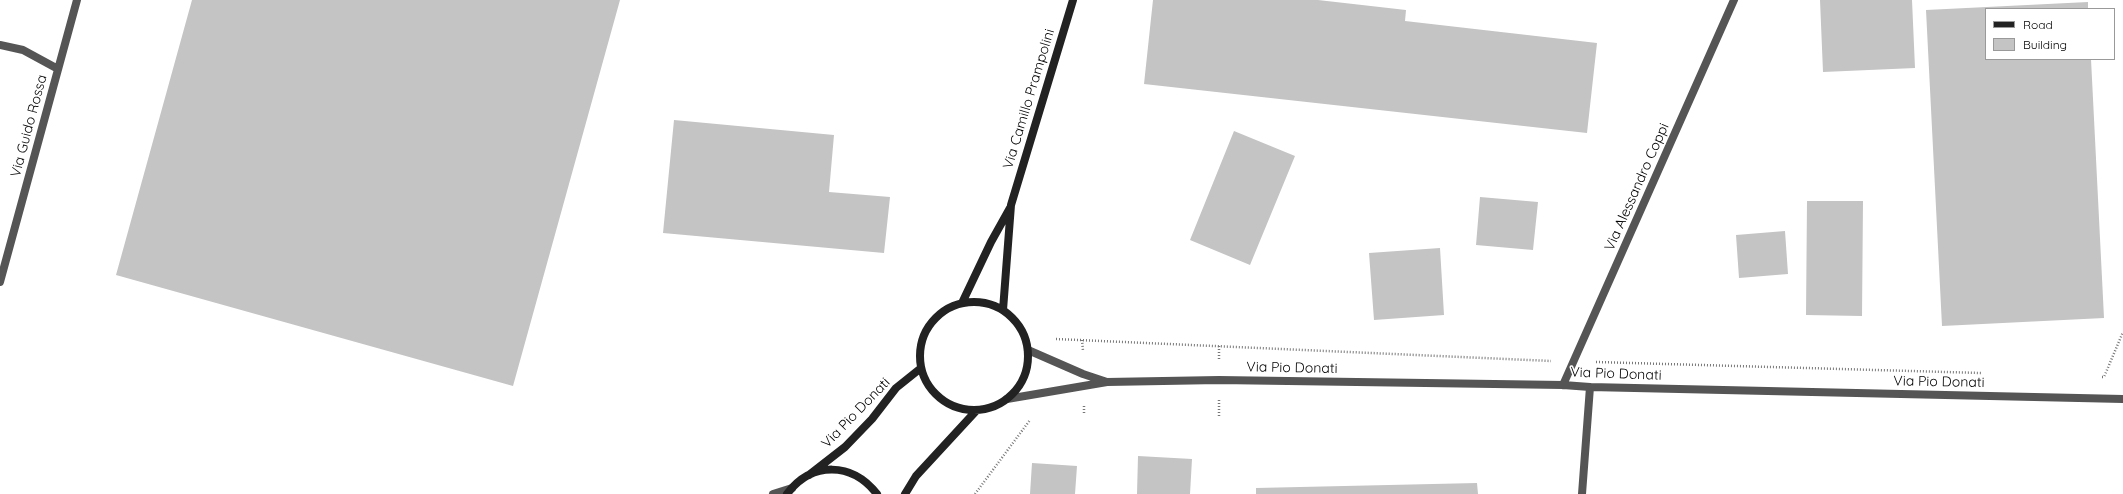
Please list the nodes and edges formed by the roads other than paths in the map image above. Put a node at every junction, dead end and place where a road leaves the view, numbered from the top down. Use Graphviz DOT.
graph roads {
  1 [pos="77,0"];
  2 [pos="1072,0"];
  3 [pos="1734,0"];
  4 [pos="0,45"];
  5 [pos="58,69"];
  6 [pos="1011,205"];
  7 [pos="0,282"];
  8 [pos="962,303"];
  9 [pos="1003,310"];
  10 [pos="1028,350"];
  11 [pos="921,368"];
  12 [pos="1107,382"];
  13 [pos="1563,385"];
  14 [pos="1590,388"];
  15 [pos="1008,399"];
  16 [pos="2123,399"];
  17 [pos="976,411"];
  18 [pos="809,475"];
  19 [pos="789,491"];
  20 [pos="773,494"];
  21 [pos="877,494"];
  22 [pos="905,494"];
  23 [pos="1582,494"];
  1 -- 5 [label="street, Via Guido Rossa"];
  2 -- 6 [label="main road, Via Camillo Prampolini"];
  3 -- 13 [label="street, Via Alessandro Coppi"];
  4 -- 5 [label="street"];
  5 -- 7 [label="street, Via Guido Rossa"];
  6 -- 8 [label="main road, Via Camillo Prampolini"];
  6 -- 9 [label="main road, Via Camillo Prampolini"];
  8 -- 9 [label="main road, Via Pio Donati"];
  8 -- 11 [label="main road, Via Pio Donati"];
  9 -- 10 [label="main road, Via Pio Donati"];
  10 -- 12 [label="street, Via Pio Donati"];
  10 -- 15 [label="main road, Via Pio Donati"];
  11 -- 17 [label="main road, Via Pio Donati"];
  11 -- 18 [label="main road, Via Pio Donati"];
  12 -- 13 [label="street, Via Pio Donati"];
  12 -- 15 [label="street, Via Pio Donati"];
  13 -- 14 [label="street, Via Pio Donati"];
  14 -- 16 [label="street, Via Pio Donati"];
  14 -- 23 [label="street"];
  15 -- 17 [label="main road, Via Pio Donati"];
  17 -- 22 [label="main road"];
  18 -- 19 [label="main road, Via Pio Donati"];
  18 -- 21 [label="main road, Via Pio Donati"];
  19 -- 20 [label="street"];
}
